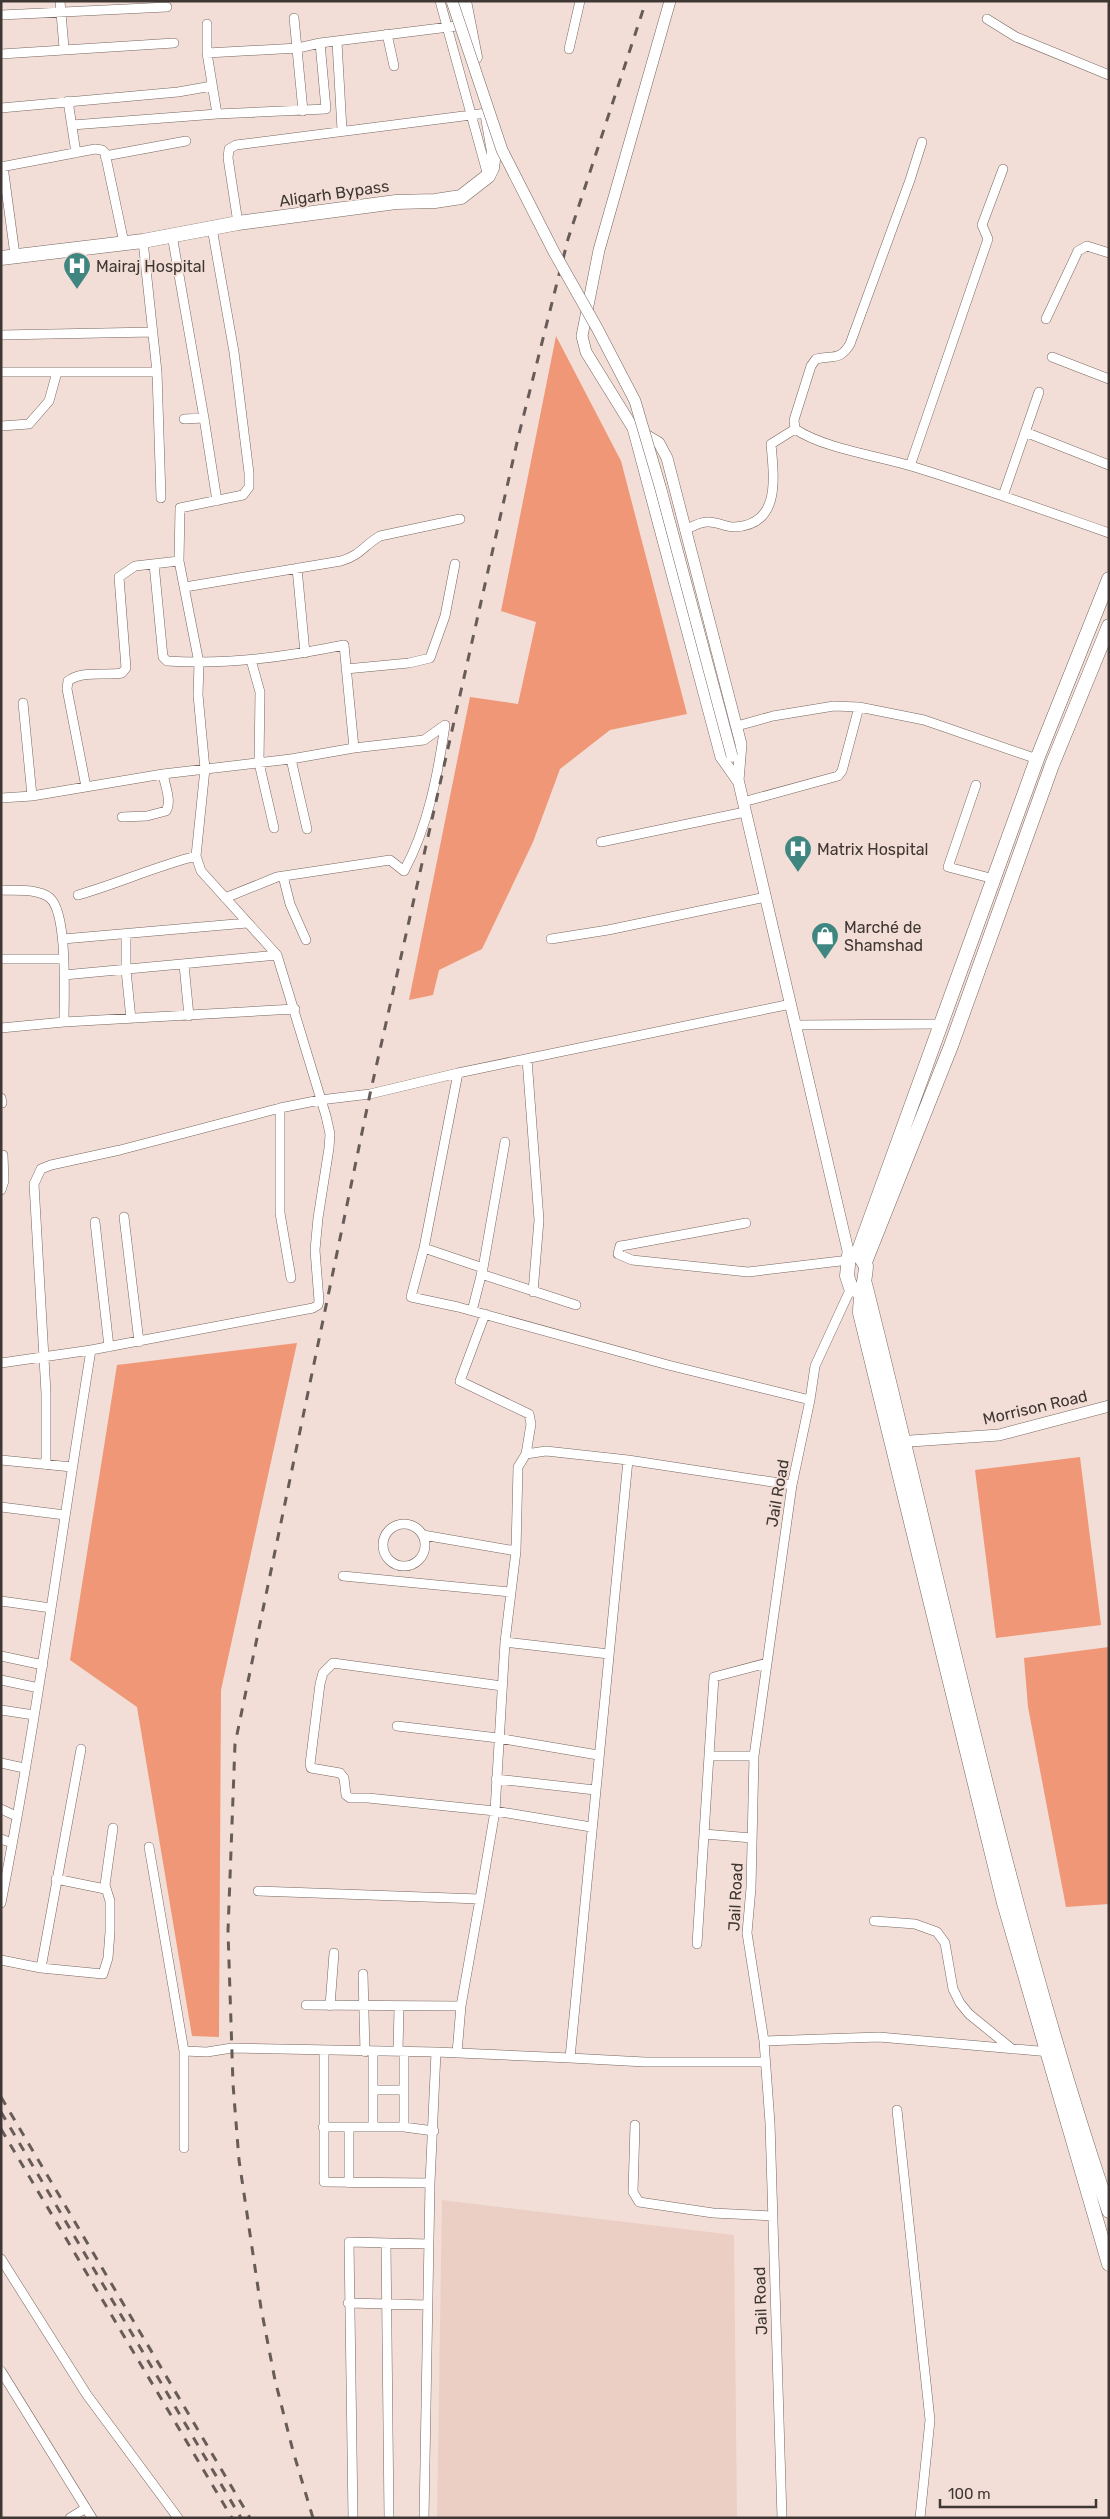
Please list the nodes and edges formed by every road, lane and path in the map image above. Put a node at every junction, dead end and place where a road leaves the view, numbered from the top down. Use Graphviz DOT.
graph roads {
  1 [pos="60,1"];
  2 [pos="440,1"];
  3 [pos="452,1"];
  4 [pos="464,1"];
  5 [pos="580,1"];
  6 [pos="670,1"];
  7 [pos="167,7"];
  8 [pos="61,13"];
  9 [pos="1,16"];
  10 [pos="294,18"];
  11 [pos="987,19"];
  12 [pos="207,24"];
  13 [pos="468,24"];
  14 [pos="448,27"];
  15 [pos="387,34"];
  16 [pos="337,42"];
  17 [pos="174,43"];
  18 [pos="320,43"];
  19 [pos="64,48"];
  20 [pos="298,48"];
  21 [pos="569,49"];
  22 [pos="207,53"];
  23 [pos="1,54"];
  24 [pos="394,66"];
  25 [pos="1109,75"];
  26 [pos="212,86"];
  27 [pos="68,101"];
  28 [pos="1,108"];
  29 [pos="303,111"];
  30 [pos="217,114"];
  31 [pos="480,115"];
  32 [pos="72,125"];
  33 [pos="342,130"];
  34 [pos="186,141"];
  35 [pos="922,142"];
  36 [pos="76,153"];
  37 [pos="105,156"];
  38 [pos="2,166"];
  39 [pos="1002,169"];
  40 [pos="238,224"];
  41 [pos="212,228"];
  42 [pos="172,235"];
  43 [pos="143,241"];
  44 [pos="124,243"];
  45 [pos="1109,253"];
  46 [pos="8,257"];
  47 [pos="1046,319"];
  48 [pos="153,332"];
  49 [pos="1,335"];
  50 [pos="1052,357"];
  51 [pos="1,372"];
  52 [pos="57,372"];
  53 [pos="157,372"];
  54 [pos="1109,379"];
  55 [pos="1039,392"];
  56 [pos="204,418"];
  57 [pos="184,420"];
  58 [pos="1,426"];
  59 [pos="633,428"];
  60 [pos="796,429"];
  61 [pos="1025,432"];
  62 [pos="910,466"];
  63 [pos="1109,466"];
  64 [pos="1003,496"];
  65 [pos="161,498"];
  66 [pos="217,501"];
  67 [pos="460,519"];
  68 [pos="685,530"];
  69 [pos="1109,533"];
  70 [pos="179,561"];
  71 [pos="154,564"];
  72 [pos="455,564"];
  73 [pos="296,568"];
  74 [pos="1109,579"];
  75 [pos="185,588"];
  76 [pos="1109,626"];
  77 [pos="305,653"];
  78 [pos="251,660"];
  79 [pos="199,663"];
  80 [pos="346,669"];
  81 [pos="23,703"];
  82 [pos="859,707"];
  83 [pos="736,726"];
  84 [pos="354,748"];
  85 [pos="291,759"];
  86 [pos="1037,759"];
  87 [pos="259,762"];
  88 [pos="205,769"];
  89 [pos="163,774"];
  90 [pos="738,781"];
  91 [pos="976,785"];
  92 [pos="86,787"];
  93 [pos="32,796"];
  94 [pos="1,798"];
  95 [pos="744,807"];
  96 [pos="122,817"];
  97 [pos="274,828"];
  98 [pos="307,829"];
  99 [pos="600,842"];
  100 [pos="196,856"];
  101 [pos="283,876"];
  102 [pos="994,879"];
  103 [pos="1,890"];
  104 [pos="78,895"];
  105 [pos="766,897"];
  106 [pos="225,898"];
  107 [pos="248,922"];
  108 [pos="126,934"];
  109 [pos="551,939"];
  110 [pos="63,940"];
  111 [pos="306,940"];
  112 [pos="277,955"];
  113 [pos="1,959"];
  114 [pos="63,959"];
  115 [pos="184,965"];
  116 [pos="126,970"];
  117 [pos="64,975"];
  118 [pos="791,1004"];
  119 [pos="295,1009"];
  120 [pos="189,1016"];
  121 [pos="131,1019"];
  122 [pos="64,1022"];
  123 [pos="942,1024"];
  124 [pos="797,1025"];
  125 [pos="1,1028"];
  126 [pos="527,1059"];
  127 [pos="458,1073"];
  128 [pos="1,1098"];
  129 [pos="320,1100"];
  130 [pos="2,1103"];
  131 [pos="280,1108"];
  132 [pos="505,1142"];
  133 [pos="2,1155"];
  134 [pos="1,1190"];
  135 [pos="124,1217"];
  136 [pos="95,1222"];
  137 [pos="746,1223"];
  138 [pos="424,1248"];
  139 [pos="855,1258"];
  140 [pos="482,1271"];
  141 [pos="291,1278"];
  142 [pos="859,1288"];
  143 [pos="533,1292"];
  144 [pos="576,1305"];
  145 [pos="472,1311"];
  146 [pos="485,1314"];
  147 [pos="140,1342"];
  148 [pos="109,1348"];
  149 [pos="91,1350"];
  150 [pos="44,1359"];
  151 [pos="1,1363"];
  152 [pos="810,1400"];
  153 [pos="1109,1406"];
  154 [pos="899,1442"];
  155 [pos="526,1454"];
  156 [pos="1,1460"];
  157 [pos="628,1460"];
  158 [pos="46,1465"];
  159 [pos="72,1467"];
  160 [pos="792,1485"];
  161 [pos="1,1507"];
  162 [pos="65,1515"];
  163 [pos="423,1535"];
  164 [pos="516,1551"];
  165 [pos="343,1576"];
  166 [pos="511,1592"];
  167 [pos="1,1601"];
  168 [pos="51,1608"];
  169 [pos="505,1642"];
  170 [pos="609,1654"];
  171 [pos="1,1656"];
  172 [pos="767,1663"];
  173 [pos="44,1666"];
  174 [pos="1,1680"];
  175 [pos="502,1686"];
  176 [pos="40,1688"];
  177 [pos="1,1710"];
  178 [pos="34,1715"];
  179 [pos="396,1726"];
  180 [pos="498,1738"];
  181 [pos="81,1749"];
  182 [pos="598,1755"];
  183 [pos="709,1756"];
  184 [pos="754,1756"];
  185 [pos="1,1763"];
  186 [pos="24,1768"];
  187 [pos="496,1779"];
  188 [pos="595,1790"];
  189 [pos="1,1809"];
  190 [pos="495,1811"];
  191 [pos="16,1816"];
  192 [pos="591,1827"];
  193 [pos="113,1828"];
  194 [pos="704,1834"];
  195 [pos="752,1838"];
  196 [pos="1,1839"];
  197 [pos="12,1843"];
  198 [pos="149,1847"];
  199 [pos="56,1879"];
  200 [pos="106,1889"];
  201 [pos="258,1891"];
  202 [pos="480,1899"];
  203 [pos="1,1903"];
  204 [pos="874,1921"];
  205 [pos="697,1944"];
  206 [pos="334,1953"];
  207 [pos="1,1960"];
  208 [pos="41,1968"];
  209 [pos="363,1974"];
  210 [pos="306,2004"];
  211 [pos="330,2006"];
  212 [pos="461,2006"];
  213 [pos="364,2007"];
  214 [pos="399,2007"];
  215 [pos="764,2041"];
  216 [pos="1013,2049"];
  217 [pos="324,2050"];
  218 [pos="184,2051"];
  219 [pos="401,2051"];
  220 [pos="369,2052"];
  221 [pos="436,2052"];
  222 [pos="1054,2052"];
  223 [pos="457,2053"];
  224 [pos="570,2058"];
  225 [pos="766,2062"];
  226 [pos="373,2090"];
  227 [pos="404,2090"];
  228 [pos="897,2110"];
  229 [pos="635,2124"];
  230 [pos="323,2127"];
  231 [pos="349,2127"];
  232 [pos="373,2127"];
  233 [pos="404,2127"];
  234 [pos="434,2131"];
  235 [pos="184,2148"];
  236 [pos="349,2183"];
  237 [pos="430,2183"];
  238 [pos="1108,2210"];
  239 [pos="1093,2211"];
  240 [pos="773,2216"];
  241 [pos="386,2243"];
  242 [pos="429,2244"];
  243 [pos="1,2259"];
  244 [pos="1109,2264"];
  245 [pos="348,2303"];
  246 [pos="385,2304"];
  247 [pos="428,2306"];
  248 [pos="1,2371"];
  249 [pos="86,2508"];
  250 [pos="70,2518"];
  251 [pos="92,2518"];
  252 [pos="178,2518"];
  253 [pos="353,2518"];
  254 [pos="389,2518"];
  255 [pos="424,2518"];
  256 [pos="782,2518"];
  257 [pos="920,2518"];
  1 -- 8 [label="street"];
  2 -- 14 [label="street"];
  3 -- 90 [label="street, bridge"];
  4 -- 13 [label="main road, Aligarh Bypass"];
  5 -- 21 [label="street"];
  6 -- 59 [label="street"];
  7 -- 8 [label="street"];
  8 -- 9 [label="street"];
  8 -- 19 [label="street"];
  10 -- 20 [label="street"];
  11 -- 25 [label="street"];
  12 -- 22 [label="street"];
  13 -- 14 [label="street"];
  13 -- 31 [label="main road, Aligarh Bypass"];
  14 -- 15 [label="street"];
  14 -- 31 [label="street"];
  15 -- 16 [label="street"];
  15 -- 24 [label="street"];
  16 -- 18 [label="street"];
  16 -- 33 [label="street"];
  17 -- 19 [label="street"];
  18 -- 20 [label="street"];
  18 -- 29 [label="street"];
  19 -- 23 [label="street"];
  20 -- 22 [label="street"];
  20 -- 29 [label="street"];
  22 -- 26 [label="street"];
  26 -- 27 [label="street"];
  26 -- 30 [label="street"];
  27 -- 28 [label="street"];
  27 -- 32 [label="street"];
  29 -- 30 [label="street"];
  30 -- 32 [label="street"];
  31 -- 33 [label="street"];
  31 -- 40 [label="main road, Aligarh Bypass"];
  32 -- 36 [label="street"];
  33 -- 40 [label="street"];
  34 -- 37 [label="street"];
  35 -- 60 [label="street"];
  36 -- 37 [label="street"];
  36 -- 38 [label="street"];
  37 -- 44 [label="street"];
  38 -- 46 [label="street"];
  39 -- 62 [label="street"];
  40 -- 41 [label="main road, Aligarh Bypass"];
  41 -- 42 [label="main road, Aligarh Bypass"];
  41 -- 66 [label="street"];
  42 -- 43 [label="main road, Aligarh Bypass"];
  42 -- 56 [label="street"];
  43 -- 44 [label="main road, Aligarh Bypass"];
  43 -- 48 [label="street"];
  44 -- 46 [label="main road, Aligarh Bypass"];
  45 -- 47 [label="street"];
  48 -- 49 [label="street"];
  48 -- 53 [label="street"];
  50 -- 54 [label="street"];
  51 -- 52 [label="street"];
  52 -- 53 [label="street"];
  52 -- 58 [label="street"];
  53 -- 65 [label="street"];
  55 -- 61 [label="street"];
  56 -- 57 [label="street"];
  56 -- 66 [label="street"];
  59 -- 68 [label="street"];
  59 -- 90 [label="street"];
  60 -- 62 [label="street"];
  60 -- 68 [label="street"];
  61 -- 63 [label="street"];
  61 -- 64 [label="street"];
  62 -- 64 [label="street"];
  64 -- 69 [label="street"];
  66 -- 70 [label="street"];
  67 -- 73 [label="street"];
  68 -- 83 [label="street"];
  70 -- 71 [label="street"];
  70 -- 75 [label="street"];
  71 -- 79 [label="street"];
  71 -- 92 [label="street"];
  72 -- 80 [label="street"];
  73 -- 75 [label="street"];
  73 -- 77 [label="street"];
  74 -- 86 [label="main road"];
  75 -- 79 [label="street"];
  76 -- 139 [label="main road"];
  77 -- 78 [label="street"];
  77 -- 80 [label="street"];
  78 -- 79 [label="street"];
  78 -- 87 [label="street"];
  79 -- 88 [label="street"];
  80 -- 84 [label="street"];
  81 -- 93 [label="street"];
  82 -- 83 [label="street"];
  82 -- 86 [label="street"];
  82 -- 95 [label="street"];
  83 -- 90 [label="street"];
  84 -- 85 [label="street"];
  84 -- 101 [label="street"];
  85 -- 87 [label="street"];
  85 -- 98 [label="street"];
  86 -- 102 [label="main road"];
  87 -- 88 [label="street"];
  87 -- 97 [label="street"];
  88 -- 89 [label="street"];
  88 -- 100 [label="street"];
  89 -- 92 [label="street"];
  89 -- 96 [label="street"];
  90 -- 95 [label="street"];
  91 -- 102 [label="street"];
  92 -- 93 [label="street"];
  93 -- 94 [label="street"];
  95 -- 99 [label="street"];
  95 -- 105 [label="street"];
  100 -- 104 [label="street"];
  100 -- 106 [label="street"];
  101 -- 106 [label="street"];
  101 -- 111 [label="street"];
  102 -- 123 [label="main road"];
  103 -- 110 [label="street"];
  105 -- 109 [label="street"];
  105 -- 118 [label="street"];
  106 -- 107 [label="street"];
  107 -- 108 [label="street"];
  107 -- 112 [label="street"];
  108 -- 110 [label="street"];
  108 -- 116 [label="street"];
  110 -- 114 [label="street"];
  112 -- 115 [label="street"];
  112 -- 119 [label="street"];
  113 -- 114 [label="street"];
  114 -- 117 [label="street"];
  115 -- 116 [label="street"];
  115 -- 120 [label="street"];
  116 -- 117 [label="street"];
  116 -- 121 [label="street"];
  117 -- 122 [label="street"];
  118 -- 124 [label="street"];
  118 -- 126 [label="street"];
  119 -- 120 [label="street"];
  119 -- 129 [label="street"];
  120 -- 121 [label="street"];
  121 -- 122 [label="street"];
  122 -- 125 [label="street"];
  123 -- 124 [label="street"];
  123 -- 139 [label="main road"];
  124 -- 139 [label="street"];
  126 -- 127 [label="street"];
  126 -- 143 [label="street"];
  127 -- 129 [label="street"];
  127 -- 138 [label="street"];
  128 -- 130 [label="street"];
  129 -- 131 [label="street"];
  129 -- 147 [label="street"];
  131 -- 141 [label="street"];
  131 -- 150 [label="street"];
  132 -- 140 [label="street"];
  133 -- 134 [label="street"];
  135 -- 147 [label="street"];
  136 -- 148 [label="street"];
  137 -- 139 [label="street"];
  138 -- 140 [label="street"];
  138 -- 145 [label="street"];
  139 -- 142 [label="main road"];
  140 -- 143 [label="street"];
  140 -- 145 [label="street"];
  142 -- 152 [label="street, Jail Road"];
  142 -- 154 [label="main road"];
  143 -- 144 [label="street"];
  145 -- 146 [label="street"];
  146 -- 152 [label="street"];
  146 -- 155 [label="street"];
  147 -- 148 [label="street"];
  148 -- 149 [label="street"];
  149 -- 150 [label="street"];
  149 -- 159 [label="street"];
  150 -- 151 [label="street"];
  150 -- 158 [label="street"];
  152 -- 160 [label="street, Jail Road"];
  153 -- 154 [label="street, Morrison Road"];
  154 -- 222 [label="main road"];
  155 -- 157 [label="street"];
  155 -- 164 [label="street"];
  156 -- 158 [label="street"];
  157 -- 160 [label="street"];
  157 -- 170 [label="street"];
  158 -- 159 [label="street"];
  159 -- 162 [label="street"];
  160 -- 172 [label="street, Jail Road"];
  161 -- 162 [label="street"];
  162 -- 168 [label="street"];
  163 -- 163 [label="street"];
  163 -- 164 [label="street"];
  164 -- 166 [label="street"];
  165 -- 166 [label="street"];
  166 -- 169 [label="street"];
  167 -- 168 [label="street"];
  168 -- 173 [label="street"];
  169 -- 170 [label="street"];
  169 -- 175 [label="street"];
  170 -- 182 [label="street"];
  171 -- 173 [label="street"];
  172 -- 183 [label="street"];
  172 -- 184 [label="street, Jail Road"];
  173 -- 176 [label="street"];
  174 -- 176 [label="street"];
  175 -- 180 [label="street"];
  175 -- 190 [label="street"];
  176 -- 178 [label="street"];
  177 -- 178 [label="street"];
  178 -- 186 [label="street"];
  179 -- 180 [label="street"];
  180 -- 182 [label="street"];
  180 -- 187 [label="street"];
  181 -- 199 [label="street"];
  182 -- 188 [label="street"];
  183 -- 184 [label="street"];
  183 -- 194 [label="street"];
  184 -- 195 [label="street, Jail Road"];
  185 -- 186 [label="street"];
  186 -- 191 [label="street"];
  187 -- 188 [label="street"];
  187 -- 190 [label="street"];
  188 -- 192 [label="street"];
  189 -- 191 [label="street"];
  190 -- 192 [label="street"];
  190 -- 202 [label="street"];
  191 -- 197 [label="street"];
  192 -- 224 [label="street"];
  193 -- 200 [label="street"];
  194 -- 195 [label="street"];
  194 -- 205 [label="street"];
  195 -- 215 [label="street, Jail Road"];
  196 -- 197 [label="street"];
  197 -- 203 [label="street"];
  198 -- 218 [label="street"];
  199 -- 200 [label="street"];
  199 -- 208 [label="street"];
  200 -- 208 [label="street"];
  201 -- 202 [label="street"];
  202 -- 212 [label="street"];
  204 -- 216 [label="street"];
  206 -- 211 [label="street"];
  207 -- 208 [label="street"];
  209 -- 213 [label="street"];
  210 -- 211 [label="street"];
  211 -- 213 [label="street"];
  212 -- 214 [label="street"];
  212 -- 223 [label="street"];
  213 -- 214 [label="street"];
  213 -- 220 [label="street"];
  214 -- 219 [label="street"];
  215 -- 216 [label="street"];
  215 -- 225 [label="street, Jail Road"];
  216 -- 222 [label="street"];
  217 -- 218 [label="street"];
  217 -- 220 [label="street"];
  217 -- 230 [label="street"];
  218 -- 235 [label="street"];
  219 -- 220 [label="street"];
  219 -- 221 [label="street"];
  219 -- 227 [label="street"];
  220 -- 226 [label="street"];
  221 -- 223 [label="street"];
  221 -- 234 [label="street"];
  222 -- 238 [label="main road"];
  222 -- 239 [label="main road"];
  223 -- 224 [label="street"];
  224 -- 225 [label="street"];
  225 -- 240 [label="street, Jail Road"];
  226 -- 227 [label="street"];
  226 -- 232 [label="street"];
  227 -- 233 [label="street"];
  228 -- 257 [label="street"];
  229 -- 240 [label="street"];
  230 -- 231 [label="street"];
  230 -- 236 [label="street"];
  231 -- 232 [label="street"];
  231 -- 236 [label="street"];
  232 -- 233 [label="street"];
  233 -- 234 [label="street"];
  234 -- 237 [label="street"];
  236 -- 237 [label="street"];
  237 -- 242 [label="street"];
  238 -- 239 [label="street"];
  239 -- 244 [label="main road"];
  240 -- 256 [label="street, Jail Road"];
  241 -- 242 [label="street"];
  241 -- 245 [label="street"];
  241 -- 246 [label="street"];
  242 -- 247 [label="street"];
  243 -- 252 [label="street"];
  245 -- 246 [label="street"];
  245 -- 253 [label="street"];
  246 -- 247 [label="street"];
  246 -- 254 [label="street"];
  247 -- 255 [label="street"];
  248 -- 249 [label="street"];
  249 -- 250 [label="street"];
  249 -- 251 [label="street"];
}
